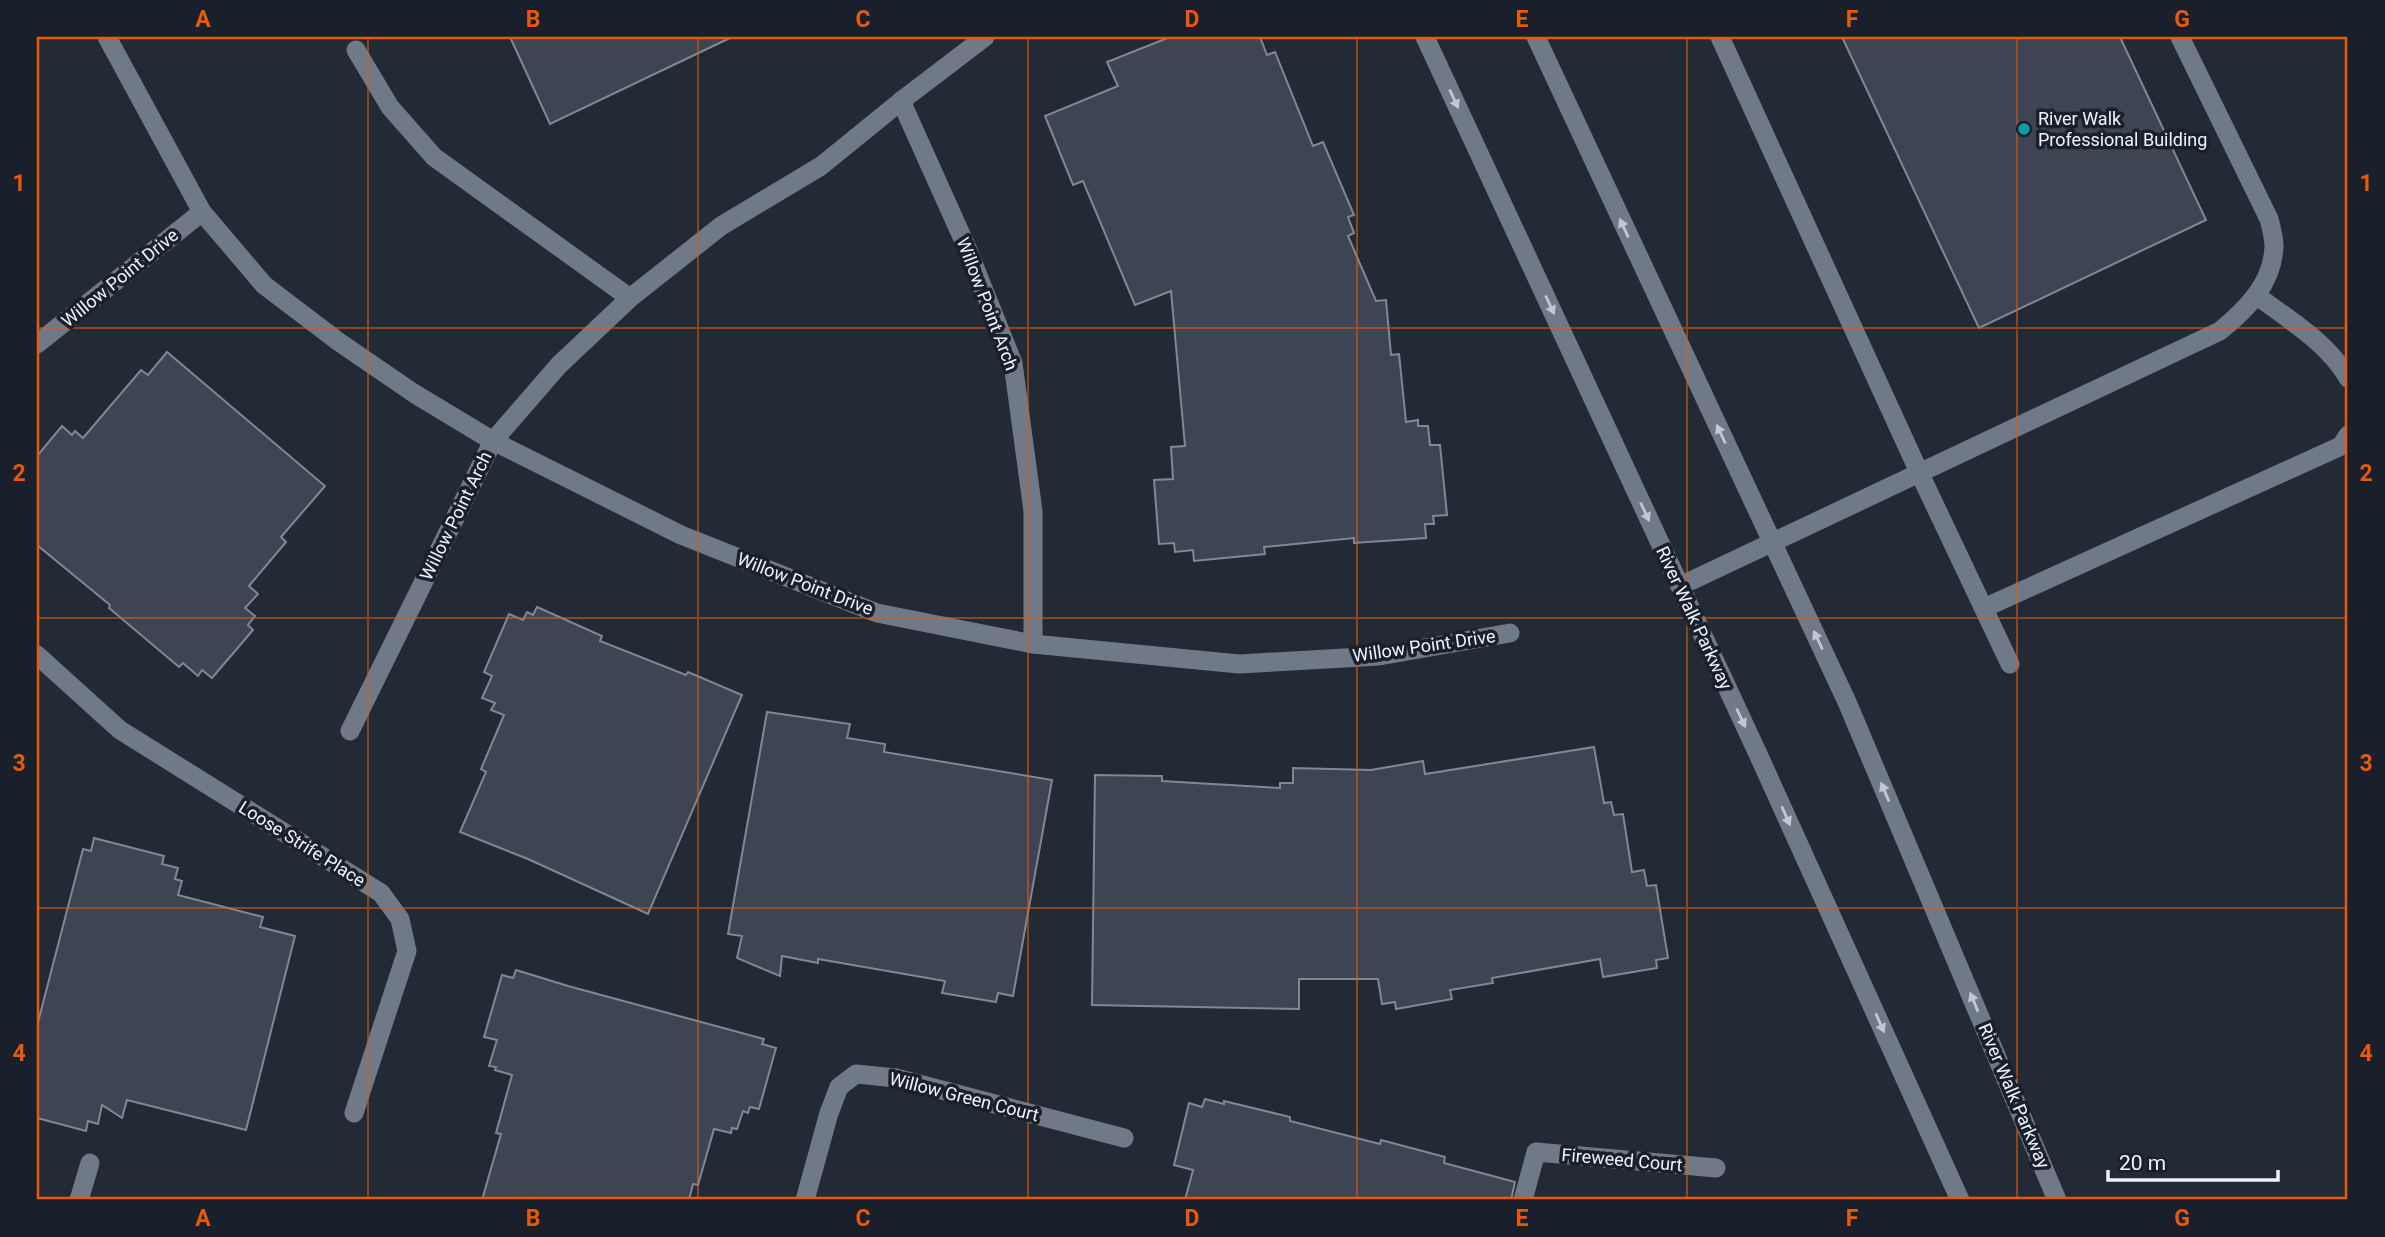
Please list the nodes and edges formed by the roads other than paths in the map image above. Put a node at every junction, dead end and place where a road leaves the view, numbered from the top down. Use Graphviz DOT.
graph roads {
  1 [pos="107,37"];
  2 [pos="985,37"];
  3 [pos="1425,37"];
  4 [pos="1536,37"];
  5 [pos="1720,37"];
  6 [pos="2180,37"];
  7 [pos="356,50"];
  8 [pos="901,101"];
  9 [pos="202,212"];
  10 [pos="2256,295"];
  11 [pos="630,298"];
  12 [pos="37,344"];
  13 [pos="2348,378"];
  14 [pos="2348,435"];
  15 [pos="493,441"];
  16 [pos="1919,472"];
  17 [pos="1772,542"];
  18 [pos="1680,586"];
  19 [pos="1984,608"];
  20 [pos="1510,633"];
  21 [pos="1032,644"];
  22 [pos="37,655"];
  23 [pos="2010,664"];
  24 [pos="350,731"];
  25 [pos="354,1113"];
  26 [pos="1124,1138"];
  27 [pos="90,1163"];
  28 [pos="1716,1168"];
  29 [pos="79,1200"];
  30 [pos="804,1200"];
  31 [pos="1523,1200"];
  32 [pos="1960,1200"];
  33 [pos="2057,1200"];
  1 -- 9 [label="street, Willow Point Drive"];
  2 -- 8 [label="street, Willow Point Arch"];
  3 -- 18 [label="street, River Walk Parkway, one-way"];
  17 -- 4 [label="street, River Walk Parkway, one-way"];
  5 -- 16 [label="street"];
  6 -- 10 [label="street"];
  7 -- 11 [label="street"];
  8 -- 11 [label="street, Willow Point Arch"];
  8 -- 21 [label="street, Willow Point Arch"];
  9 -- 12 [label="street, Willow Point Drive"];
  9 -- 15 [label="street, Willow Point Drive"];
  10 -- 13 [label="street"];
  10 -- 16 [label="street"];
  11 -- 15 [label="street, Willow Point Arch"];
  14 -- 19 [label="street"];
  15 -- 21 [label="street, Willow Point Drive"];
  15 -- 24 [label="street, Willow Point Arch"];
  16 -- 17 [label="street"];
  16 -- 19 [label="street"];
  17 -- 18 [label="street"];
  33 -- 17 [label="street, River Walk Parkway, one-way"];
  18 -- 32 [label="street, River Walk Parkway, one-way"];
  19 -- 23 [label="street"];
  20 -- 21 [label="street, Willow Point Drive"];
  22 -- 25 [label="street, Loose Strife Place"];
  26 -- 30 [label="street, Willow Green Court"];
  27 -- 29 [label="street"];
  28 -- 31 [label="street, Fireweed Court"];
}
